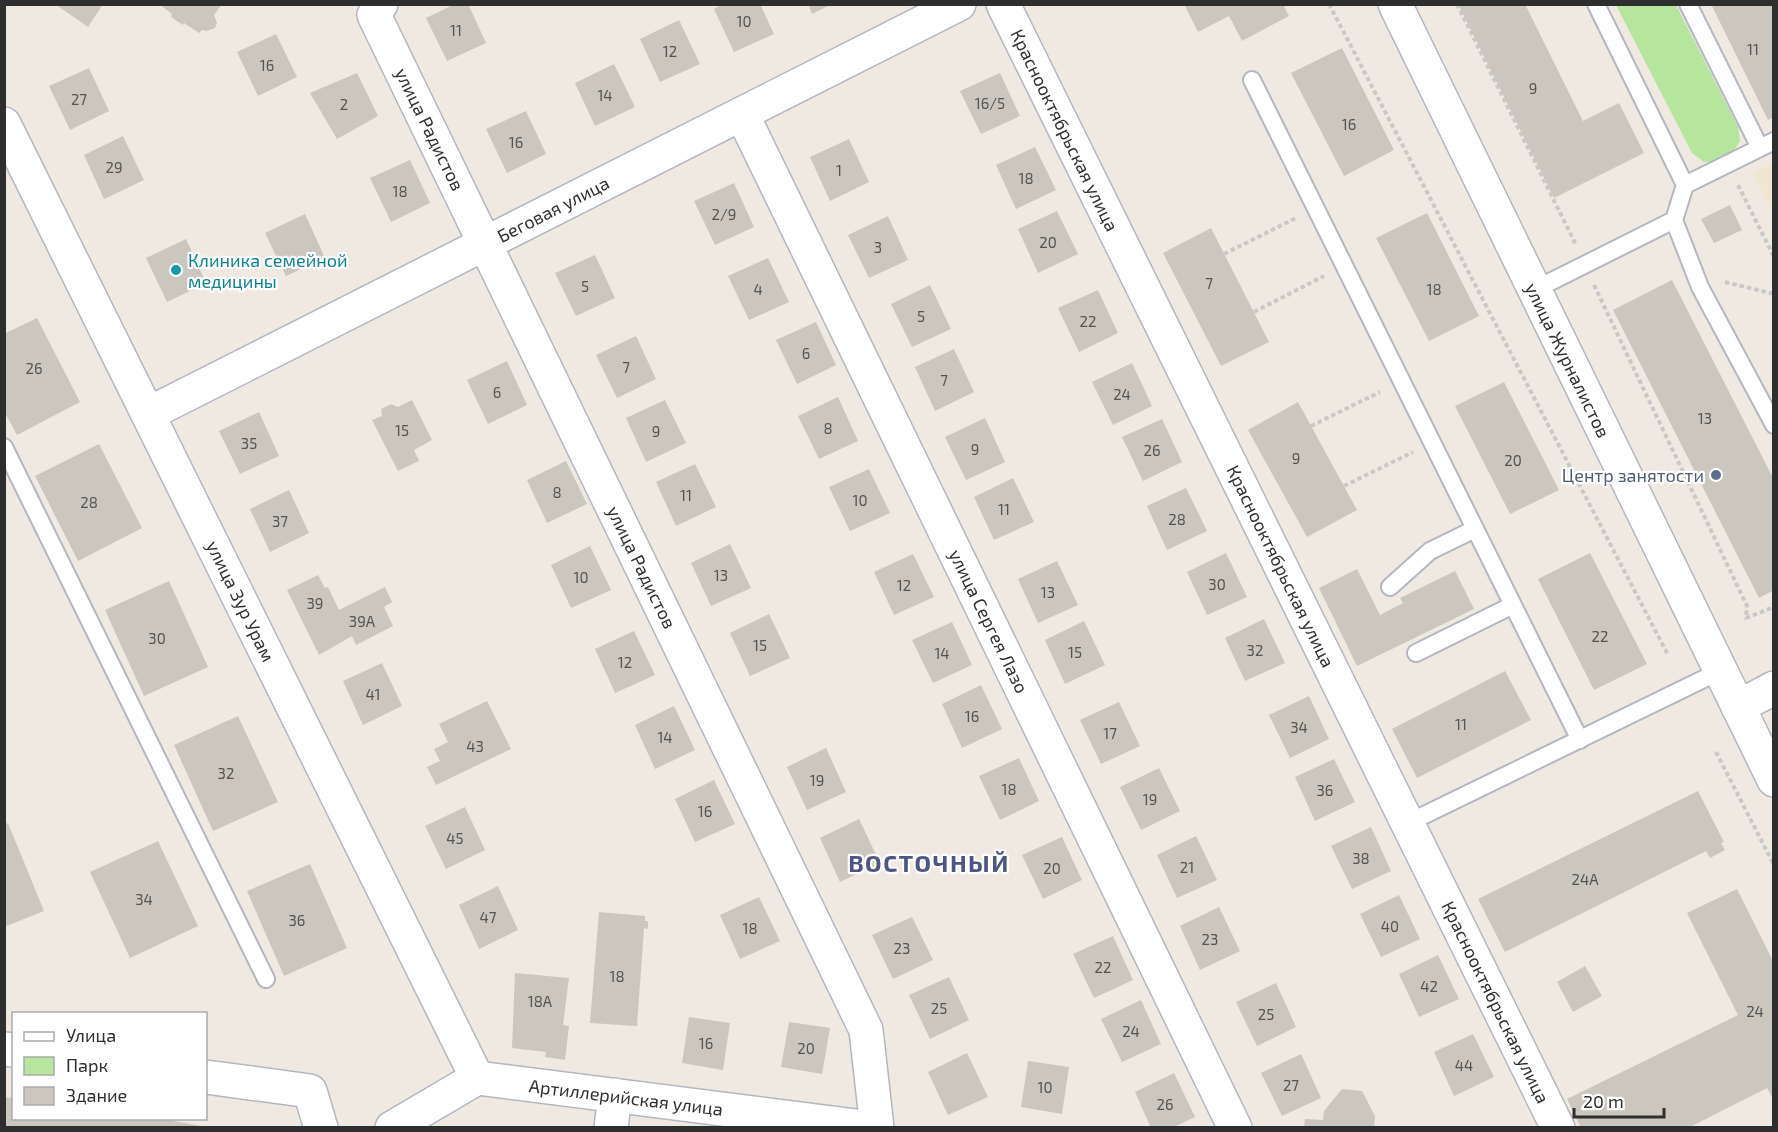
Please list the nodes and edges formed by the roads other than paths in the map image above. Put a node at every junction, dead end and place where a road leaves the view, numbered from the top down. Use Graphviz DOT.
graph roads {
  1 [pos="959,4"];
  2 [pos="1003,4"];
  3 [pos="1395,4"];
  4 [pos="1596,4"];
  5 [pos="1688,4"];
  6 [pos="378,10"];
  7 [pos="1252,80"];
  8 [pos="742,114"];
  9 [pos="4,124"];
  10 [pos="1766,145"];
  11 [pos="1685,185"];
  12 [pos="1674,220"];
  13 [pos="485,243"];
  14 [pos="1534,290"];
  15 [pos="148,414"];
  16 [pos="1773,425"];
  17 [pos="4,447"];
  18 [pos="1475,529"];
  19 [pos="1390,587"];
  20 [pos="1512,605"];
  21 [pos="1416,653"];
  22 [pos="1720,671"];
  23 [pos="1773,688"];
  24 [pos="1738,707"];
  25 [pos="1580,740"];
  26 [pos="1773,780"];
  27 [pos="1408,823"];
  28 [pos="266,979"];
  29 [pos="207,1077"];
  30 [pos="477,1078"];
  31 [pos="615,1095"];
  32 [pos="321,1128"];
  33 [pos="392,1128"];
  34 [pos="611,1128"];
  35 [pos="872,1128"];
  36 [pos="877,1128"];
  37 [pos="1235,1128"];
  38 [pos="1558,1128"];
  1 -- 8 [label="street, Беговая улица"];
  2 -- 27 [label="street, Краснооктябрьская улица"];
  3 -- 14 [label="street, улица Журналистов"];
  4 -- 11 [label="lane"];
  5 -- 10 [label="lane"];
  6 -- 13 [label="street, улица Радистов"];
  7 -- 18 [label="lane"];
  8 -- 13 [label="street, Беговая улица"];
  8 -- 37 [label="street, улица Сергея Лазо"];
  9 -- 15 [label="street, улица Зур Урам"];
  10 -- 11 [label="lane"];
  11 -- 12 [label="lane"];
  12 -- 14 [label="lane"];
  12 -- 16 [label="lane"];
  13 -- 15 [label="street, Беговая улица"];
  13 -- 36 [label="street, улица Радистов"];
  14 -- 22 [label="street, улица Журналистов"];
  15 -- 30 [label="street, улица Зур Урам"];
  17 -- 28 [label="lane"];
  18 -- 19 [label="lane"];
  18 -- 20 [label="lane"];
  20 -- 21 [label="lane"];
  20 -- 25 [label="lane"];
  22 -- 24 [label="street, улица Журналистов"];
  22 -- 25 [label="lane"];
  23 -- 24 [label="street"];
  24 -- 26 [label="street, улица Журналистов"];
  25 -- 27 [label="lane"];
  27 -- 38 [label="street, Краснооктябрьская улица"];
  29 -- 32 [label="street"];
  30 -- 31 [label="street, Артиллерийская улица"];
  30 -- 33 [label="street"];
  31 -- 34 [label="street"];
  31 -- 35 [label="street, Артиллерийская улица"];
}
